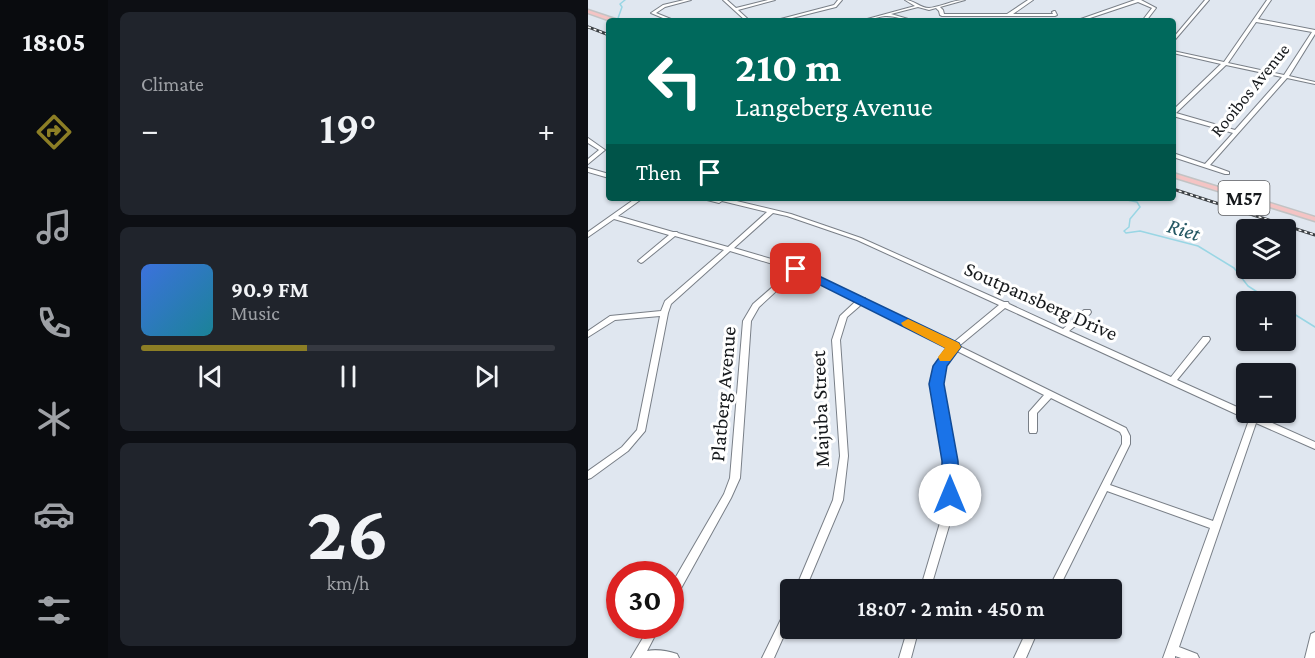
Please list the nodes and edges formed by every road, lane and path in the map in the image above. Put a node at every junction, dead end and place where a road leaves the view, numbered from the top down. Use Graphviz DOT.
graph roads {
  1 [pos="689,0"];
  2 [pos="725,0"];
  3 [pos="773,0"];
  4 [pos="840,0"];
  5 [pos="908,0"];
  6 [pos="928,0"];
  7 [pos="933,0"];
  8 [pos="963,0"];
  9 [pos="1031,0"];
  10 [pos="1138,0"];
  11 [pos="1207,0"];
  12 [pos="1259,0"];
  13 [pos="1268,1"];
  14 [pos="917,6"];
  15 [pos="936,7"];
  16 [pos="735,9"];
  17 [pos="588,11"];
  18 [pos="1054,12"];
  19 [pos="886,14"];
  20 [pos="1006,15"];
  21 [pos="609,18"];
  22 [pos="666,18"];
  23 [pos="745,18"];
  24 [pos="787,18"];
  25 [pos="872,18"];
  26 [pos="898,18"];
  27 [pos="1086,18"];
  28 [pos="1146,18"];
  29 [pos="1254,20"];
  30 [pos="1315,31"];
  31 [pos="1176,37"];
  32 [pos="1176,53"];
  33 [pos="1225,63"];
  34 [pos="1286,76"];
  35 [pos="1315,82"];
  36 [pos="1176,111"];
  37 [pos="1176,115"];
  38 [pos="1236,132"];
  39 [pos="588,140"];
  40 [pos="1176,156"];
  41 [pos="588,162"];
  42 [pos="1206,166"];
  43 [pos="588,169"];
  44 [pos="1227,173"];
  45 [pos="606,174"];
  46 [pos="1176,176"];
  47 [pos="636,201"];
  48 [pos="719,201"];
  49 [pos="728,201"];
  50 [pos="771,212"];
  51 [pos="613,217"];
  52 [pos="787,217"];
  53 [pos="762,219"];
  54 [pos="1315,219"];
  55 [pos="820,225"];
  56 [pos="675,233"];
  57 [pos="588,235"];
  58 [pos="729,248"];
  59 [pos="641,261"];
  60 [pos="796,269"];
  61 [pos="862,300"];
  62 [pos="1005,304"];
  63 [pos="664,312"];
  64 [pos="1088,312"];
  65 [pos="1065,331"];
  66 [pos="588,335"];
  67 [pos="1206,339"];
  68 [pos="954,347"];
  69 [pos="1173,380"];
  70 [pos="1050,394"];
  71 [pos="1236,408"];
  72 [pos="1249,423"];
  73 [pos="1269,423"];
  74 [pos="1033,431"];
  75 [pos="1315,444"];
  76 [pos="588,476"];
  77 [pos="1105,487"];
  78 [pos="1216,526"];
  79 [pos="684,572"];
  80 [pos="804,579"];
  81 [pos="928,579"];
  82 [pos="1059,579"];
  83 [pos="780,633"];
  84 [pos="1315,637"];
  85 [pos="647,639"];
  86 [pos="911,639"];
  87 [pos="1029,639"];
  88 [pos="1171,654"];
  89 [pos="637,657"];
  90 [pos="673,658"];
  91 [pos="768,658"];
  92 [pos="905,658"];
  93 [pos="1020,658"];
  94 [pos="1193,658"];
  95 [pos="1311,658"];
  1 -- 22 [label="street"];
  2 -- 16 [label="street"];
  3 -- 16 [label="street"];
  4 -- 24 [label="street"];
  5 -- 14 [label="street"];
  6 -- 7 [label="street"];
  8 -- 15 [label="street"];
  9 -- 20 [label="street"];
  10 -- 27 [label="street"];
  10 -- 28 [label="street"];
  11 -- 31 [label="street"];
  12 -- 13 [label="street"];
  13 -- 29 [label="street"];
  14 -- 15 [label="street"];
  14 -- 19 [label="street"];
  15 -- 20 [label="street"];
  16 -- 23 [label="street"];
  17 -- 21 [label="main road"];
  18 -- 20 [label="street"];
  19 -- 25 [label="street"];
  19 -- 26 [label="street"];
  29 -- 30 [label="street"];
  29 -- 33 [label="street"];
  30 -- 34 [label="street, Rooibos Avenue"];
  32 -- 33 [label="street"];
  33 -- 34 [label="street"];
  33 -- 36 [label="street"];
  34 -- 35 [label="street"];
  34 -- 38 [label="street, Rooibos Avenue"];
  37 -- 38 [label="street"];
  38 -- 42 [label="street, Rooibos Avenue"];
  39 -- 41 [label="street"];
  40 -- 42 [label="street"];
  42 -- 44 [label="street"];
  43 -- 45 [label="street"];
  46 -- 54 [label="main road, M57"];
  47 -- 51 [label="street"];
  48 -- 50 [label="street, Soutpansberg Drive"];
  49 -- 50 [label="street, Soutpansberg Drive"];
  50 -- 52 [label="street, Soutpansberg Drive"];
  50 -- 53 [label="street"];
  50 -- 55 [label="street, Soutpansberg Drive"];
  51 -- 56 [label="street"];
  51 -- 57 [label="street"];
  52 -- 53 [label="street"];
  52 -- 55 [label="street, Soutpansberg Drive"];
  53 -- 58 [label="street"];
  55 -- 62 [label="street, Soutpansberg Drive"];
  56 -- 58 [label="street"];
  56 -- 59 [label="street"];
  58 -- 60 [label="street"];
  58 -- 63 [label="street"];
  60 -- 61 [label="street"];
  60 -- 79 [label="street, Platberg Avenue"];
  61 -- 68 [label="street"];
  61 -- 80 [label="street, Majuba Street"];
  62 -- 65 [label="street, Soutpansberg Drive"];
  62 -- 68 [label="street"];
  63 -- 66 [label="street"];
  63 -- 76 [label="street"];
  64 -- 65 [label="street"];
  65 -- 69 [label="street, Soutpansberg Drive"];
  67 -- 69 [label="street"];
  68 -- 70 [label="street"];
  68 -- 81 [label="street"];
  69 -- 71 [label="street, Soutpansberg Drive"];
  70 -- 74 [label="street"];
  70 -- 77 [label="street"];
  72 -- 78 [label="street"];
  73 -- 75 [label="street, Soutpansberg Drive"];
  77 -- 78 [label="street"];
  77 -- 82 [label="street"];
  78 -- 88 [label="street"];
  83 -- 91 [label="street"];
  84 -- 95 [label="street"];
  85 -- 89 [label="street"];
  86 -- 92 [label="street"];
  87 -- 93 [label="street"];
  88 -- 94 [label="street"];
  89 -- 90 [label="street"];
}
